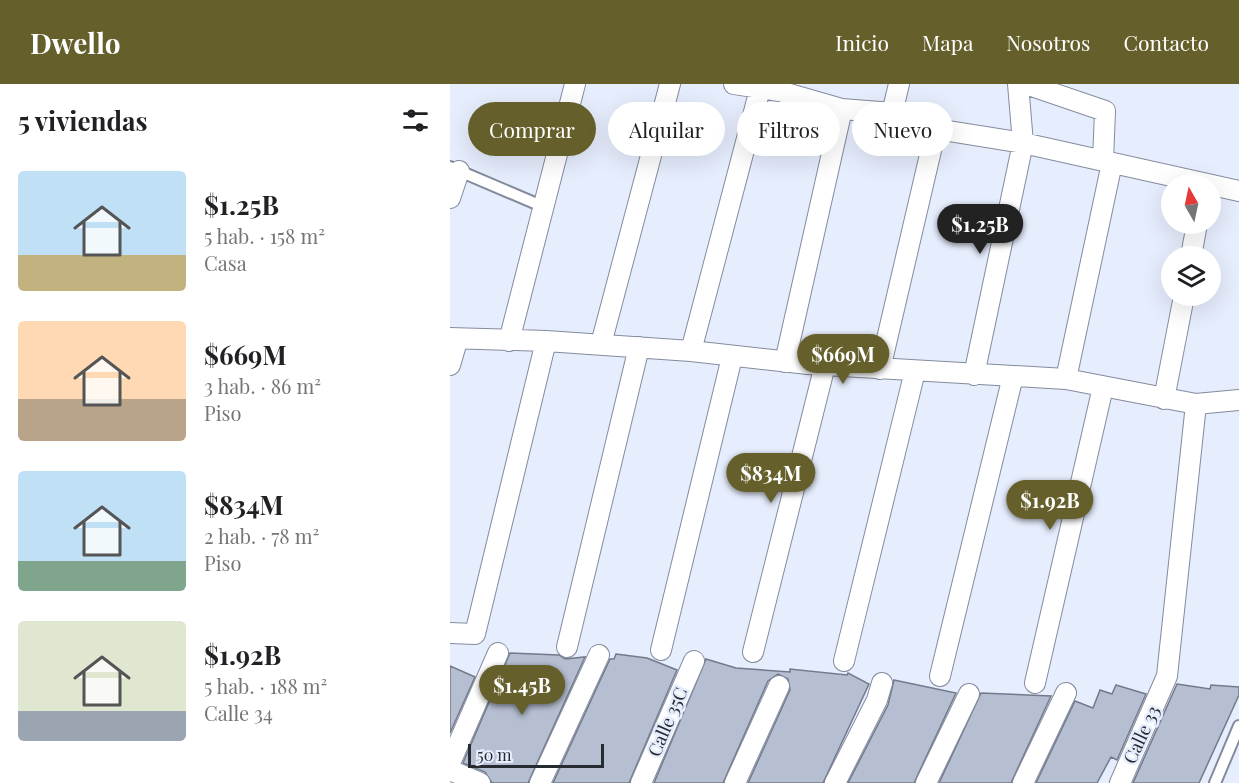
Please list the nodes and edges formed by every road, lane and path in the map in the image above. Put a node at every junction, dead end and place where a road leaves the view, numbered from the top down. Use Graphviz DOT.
graph roads {
  1 [pos="575,84"];
  2 [pos="670,84"];
  3 [pos="734,84"];
  4 [pos="899,84"];
  5 [pos="1018,84"];
  6 [pos="1026,84"];
  7 [pos="773,88"];
  8 [pos="895,102"];
  9 [pos="842,109"];
  10 [pos="852,110"];
  11 [pos="953,132"];
  12 [pos="1023,143"];
  13 [pos="930,156"];
  14 [pos="1107,162"];
  15 [pos="454,169"];
  16 [pos="1161,174"];
  17 [pos="1221,187"];
  18 [pos="1239,191"];
  19 [pos="450,198"];
  20 [pos="544,207"];
  21 [pos="1182,306"];
  22 [pos="453,339"];
  23 [pos="509,340"];
  24 [pos="546,341"];
  25 [pos="601,344"];
  26 [pos="639,347"];
  27 [pos="692,351"];
  28 [pos="732,357"];
  29 [pos="785,362"];
  30 [pos="450,365"];
  31 [pos="825,365"];
  32 [pos="880,369"];
  33 [pos="915,371"];
  34 [pos="974,375"];
  35 [pos="1013,376"];
  36 [pos="1066,379"];
  37 [pos="1103,387"];
  38 [pos="1164,399"];
  39 [pos="1239,400"];
  40 [pos="1196,404"];
  41 [pos="450,633"];
  42 [pos="567,647"];
  43 [pos="661,650"];
  44 [pos="753,652"];
  45 [pos="498,653"];
  46 [pos="599,655"];
  47 [pos="694,661"];
  48 [pos="844,661"];
  49 [pos="940,676"];
  50 [pos="1035,682"];
  51 [pos="882,683"];
  52 [pos="779,686"];
  53 [pos="1066,693"];
  54 [pos="969,694"];
  55 [pos="1239,726"];
  56 [pos="450,763"];
  57 [pos="450,770"];
  58 [pos="480,783"];
  59 [pos="540,783"];
  60 [pos="641,783"];
  61 [pos="735,783"];
  62 [pos="835,783"];
  63 [pos="926,783"];
  64 [pos="1023,783"];
  65 [pos="1119,783"];
  66 [pos="1215,783"];
  1 -- 20 [label="street"];
  2 -- 25 [label="street"];
  3 -- 7 [label="street"];
  4 -- 8 [label="street"];
  5 -- 12 [label="street"];
  6 -- 14 [label="street"];
  7 -- 9 [label="street"];
  7 -- 27 [label="street"];
  9 -- 10 [label="street"];
  9 -- 29 [label="street"];
  11 -- 12 [label="street"];
  12 -- 14 [label="street"];
  12 -- 34 [label="street"];
  13 -- 32 [label="street"];
  14 -- 16 [label="street"];
  14 -- 36 [label="street"];
  15 -- 19 [label="street"];
  15 -- 20 [label="lane"];
  17 -- 18 [label="street"];
  20 -- 23 [label="street"];
  21 -- 38 [label="street"];
  22 -- 23 [label="street"];
  22 -- 30 [label="street"];
  23 -- 24 [label="street"];
  24 -- 25 [label="street"];
  24 -- 41 [label="street"];
  25 -- 26 [label="street"];
  26 -- 27 [label="street"];
  26 -- 42 [label="street"];
  27 -- 28 [label="street"];
  28 -- 29 [label="street"];
  28 -- 43 [label="street"];
  29 -- 31 [label="street"];
  31 -- 32 [label="street"];
  31 -- 44 [label="street"];
  32 -- 33 [label="street"];
  33 -- 34 [label="street"];
  33 -- 48 [label="street"];
  34 -- 35 [label="street"];
  35 -- 36 [label="street"];
  35 -- 49 [label="street"];
  36 -- 37 [label="street"];
  37 -- 38 [label="street"];
  37 -- 50 [label="street"];
  38 -- 40 [label="street"];
  39 -- 40 [label="street"];
  40 -- 65 [label="street, Calle 33"];
  45 -- 56 [label="street"];
  46 -- 59 [label="street"];
  47 -- 60 [label="street, Calle 35C"];
  51 -- 62 [label="street"];
  52 -- 61 [label="street"];
  53 -- 64 [label="street"];
  54 -- 63 [label="street"];
  55 -- 66 [label="lane"];
  57 -- 58 [label="street"];
}
